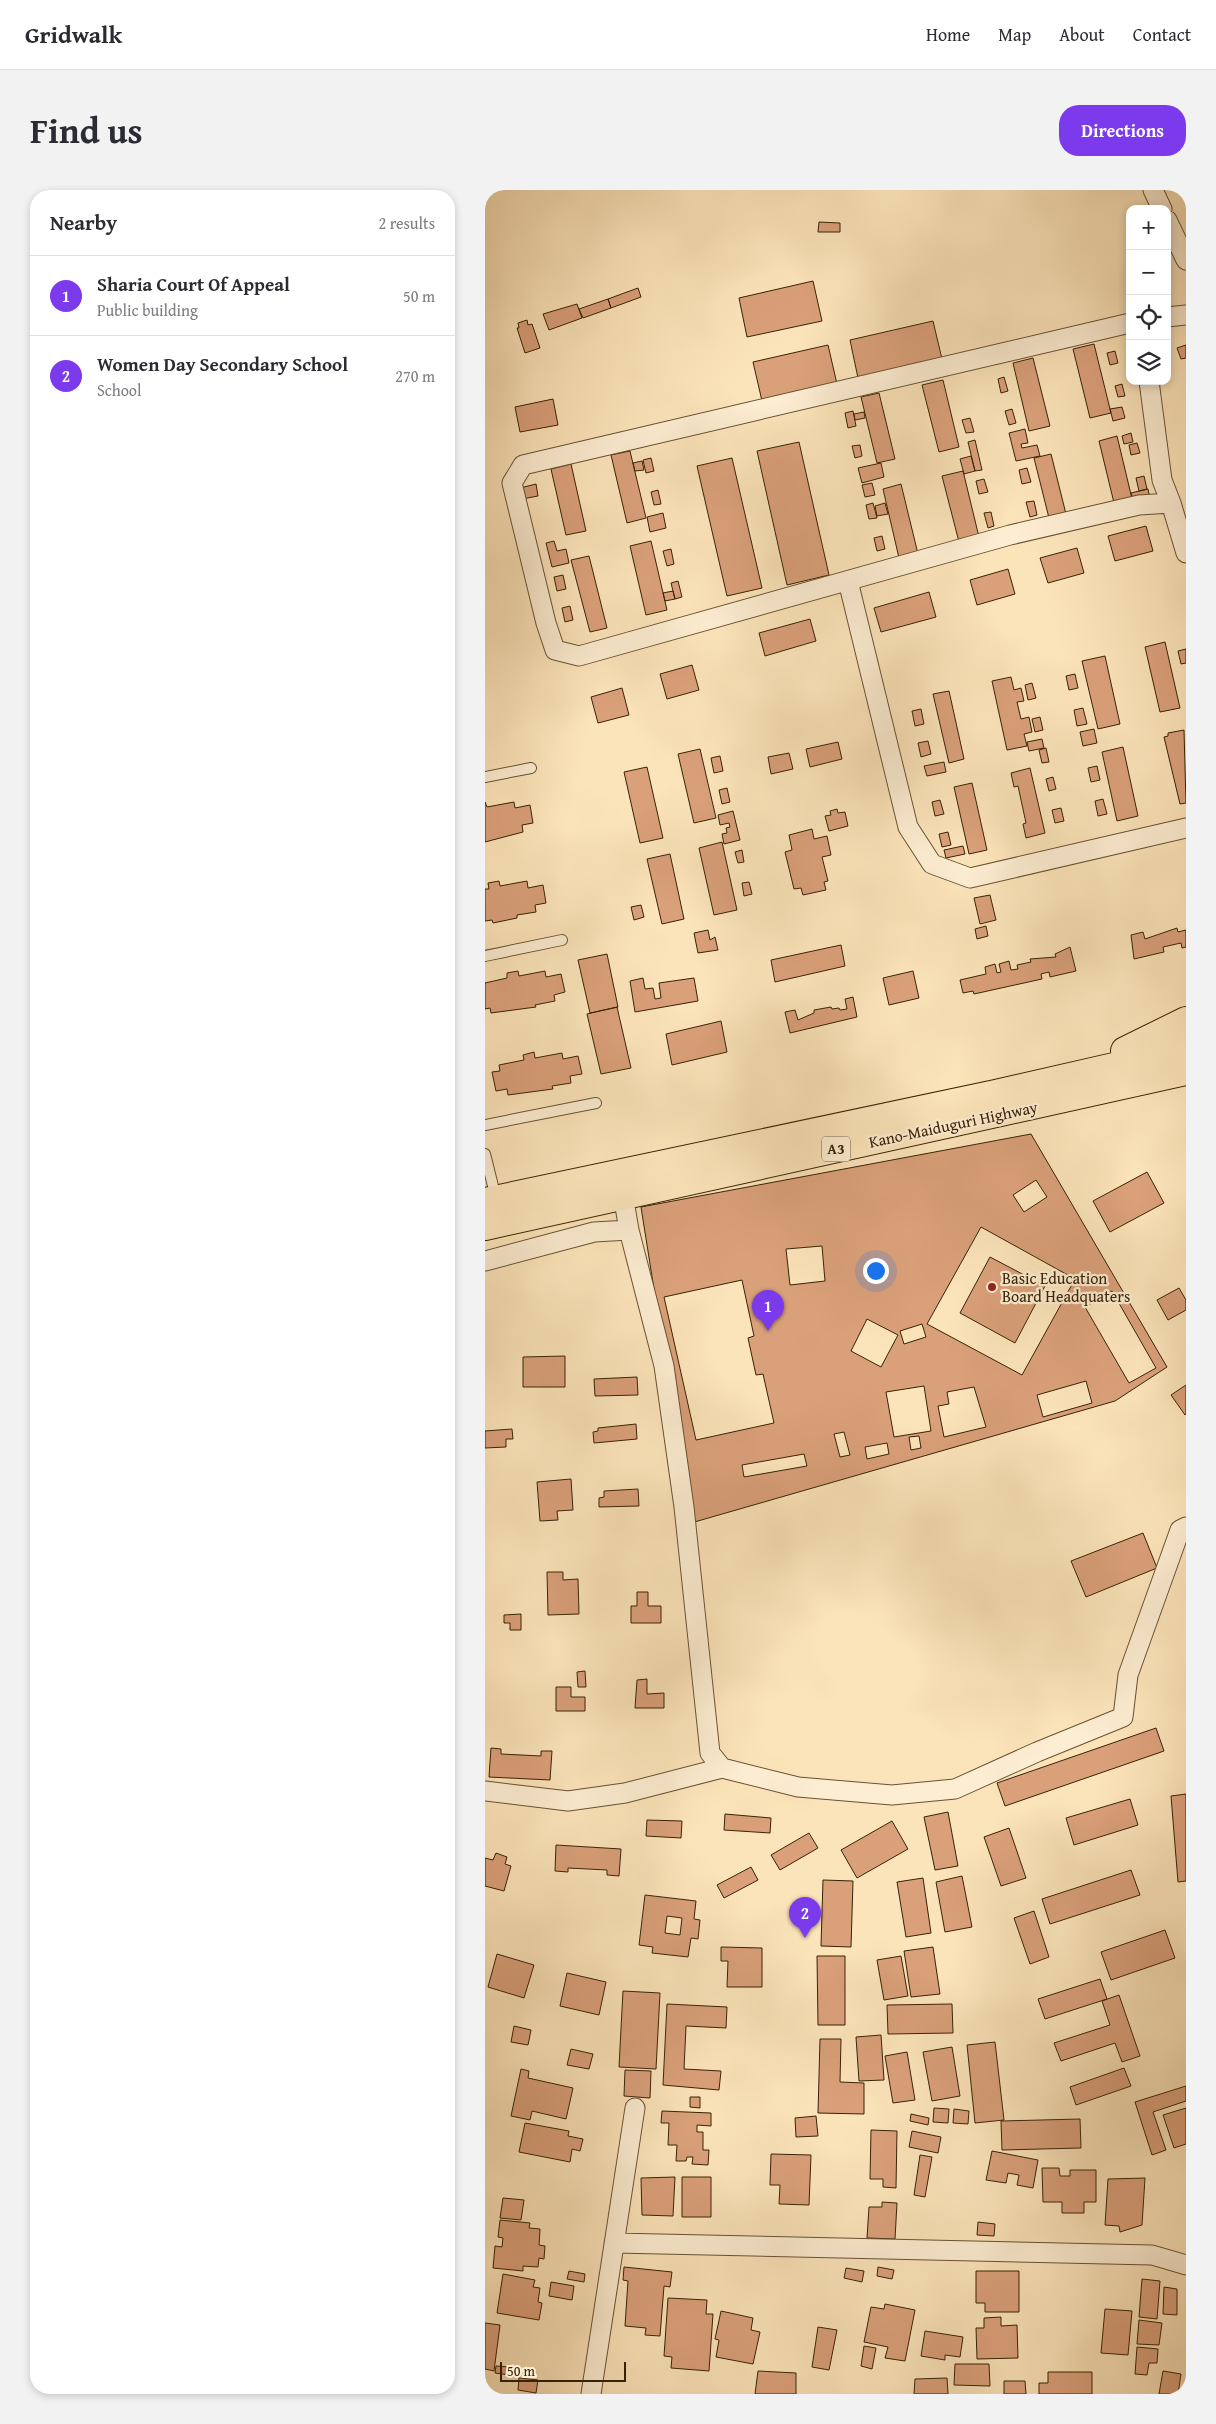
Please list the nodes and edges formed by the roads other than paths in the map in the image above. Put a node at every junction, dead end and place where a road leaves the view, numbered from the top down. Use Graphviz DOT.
graph roads {
  1 [pos="1153,190"];
  2 [pos="1160,205"];
  3 [pos="1171,228"];
  4 [pos="1186,260"];
  5 [pos="1186,315"];
  6 [pos="1171,317"];
  7 [pos="1126,324"];
  8 [pos="1150,385"];
  9 [pos="1171,503"];
  10 [pos="1186,553"];
  11 [pos="848,581"];
  12 [pos="531,768"];
  13 [pos="485,777"];
  14 [pos="1186,828"];
  15 [pos="562,940"];
  16 [pos="485,956"];
  17 [pos="1186,1021"];
  18 [pos="1186,1048"];
  19 [pos="1186,1071"];
  20 [pos="1067,1078"];
  21 [pos="596,1103"];
  22 [pos="485,1125"];
  23 [pos="485,1154"];
  24 [pos="623,1194"];
  25 [pos="491,1200"];
  26 [pos="485,1226"];
  27 [pos="629,1230"];
  28 [pos="485,1261"];
  29 [pos="1186,1528"];
  30 [pos="722,1768"];
  31 [pos="485,1791"];
  32 [pos="635,2108"];
  33 [pos="614,2244"];
  34 [pos="1186,2265"];
  35 [pos="591,2394"];
  1 -- 2 [label="street"];
  3 -- 4 [label="street"];
  5 -- 6 [label="street"];
  7 -- 11 [label="street"];
  8 -- 9 [label="street"];
  9 -- 10 [label="street"];
  9 -- 11 [label="street"];
  11 -- 14 [label="street"];
  12 -- 13 [label="lane"];
  15 -- 16 [label="lane"];
  17 -- 20 [label="highway, A3"];
  18 -- 20 [label="highway, Kano-Maiduguri Highway / A3"];
  19 -- 24 [label="highway, Kano-Maiduguri Highway / A3"];
  20 -- 25 [label="highway, Kano-Maiduguri Highway / A3"];
  21 -- 22 [label="lane"];
  23 -- 25 [label="lane"];
  24 -- 26 [label="highway, Kano-Maiduguri Highway / A3"];
  24 -- 27 [label="street"];
  27 -- 28 [label="street"];
  27 -- 30 [label="street"];
  29 -- 30 [label="street"];
  30 -- 31 [label="street"];
  32 -- 33 [label="street"];
  33 -- 34 [label="street"];
  33 -- 35 [label="street"];
}
